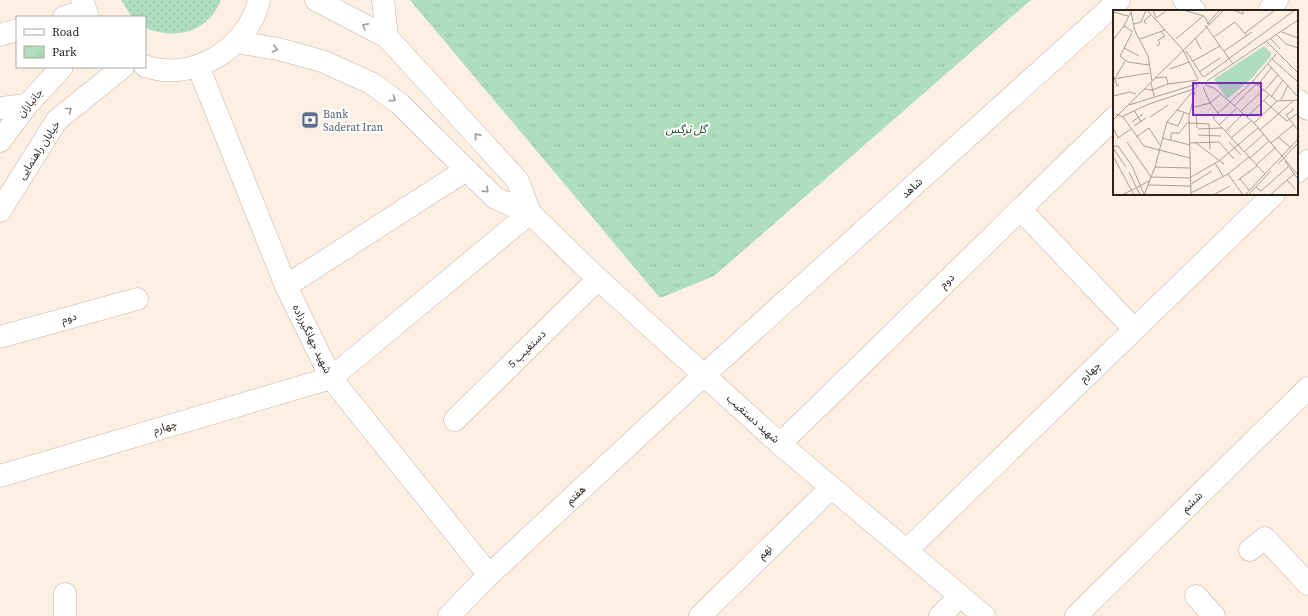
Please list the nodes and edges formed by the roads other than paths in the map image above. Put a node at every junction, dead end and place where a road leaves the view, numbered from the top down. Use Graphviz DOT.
graph roads {
  1 [pos="258,0"];
  2 [pos="316,0"];
  3 [pos="383,0"];
  4 [pos="1119,0"];
  5 [pos="1184,0"];
  6 [pos="1277,0"];
  7 [pos="85,9"];
  8 [pos="1194,10"];
  9 [pos="1270,10"];
  10 [pos="67,16"];
  11 [pos="16,30"];
  12 [pos="0,35"];
  13 [pos="387,37"];
  14 [pos="236,42"];
  15 [pos="146,66"];
  16 [pos="198,66"];
  17 [pos="61,68"];
  18 [pos="122,68"];
  19 [pos="1298,101"];
  20 [pos="27,105"];
  21 [pos="0,108"];
  22 [pos="1308,109"];
  23 [pos="1113,119"];
  24 [pos="0,141"];
  25 [pos="1308,161"];
  26 [pos="466,170"];
  27 [pos="1298,171"];
  28 [pos="1273,195"];
  29 [pos="1020,209"];
  30 [pos="0,211"];
  31 [pos="530,213"];
  32 [pos="598,279"];
  33 [pos="286,286"];
  34 [pos="137,299"];
  35 [pos="1134,329"];
  36 [pos="0,337"];
  37 [pos="704,375"];
  38 [pos="331,378"];
  39 [pos="1308,388"];
  40 [pos="455,420"];
  41 [pos="780,444"];
  42 [pos="0,476"];
  43 [pos="831,488"];
  44 [pos="907,550"];
  45 [pos="1250,550"];
  46 [pos="489,575"];
  47 [pos="1308,584"];
  48 [pos="64,594"];
  49 [pos="960,596"];
  50 [pos="1196,596"];
  51 [pos="65,616"];
  52 [pos="449,616"];
  53 [pos="700,616"];
  54 [pos="940,616"];
  55 [pos="984,616"];
  56 [pos="1076,616"];
  57 [pos="1214,616"];
  1 -- 14 [label="street"];
  13 -- 2 [label="street, one-way"];
  3 -- 13 [label="street"];
  4 -- 37 [label="street, شاهد"];
  5 -- 8 [label="street"];
  6 -- 9 [label="street"];
  7 -- 10 [label="street"];
  11 -- 12 [label="street"];
  31 -- 13 [label="street, one-way"];
  14 -- 16 [label="street"];
  14 -- 26 [label="street, one-way"];
  15 -- 16 [label="street"];
  16 -- 33 [label="street, شهید جهانگیرزاده"];
  17 -- 20 [label="street, جانبازان"];
  30 -- 18 [label="street, خیابان راهنمایی, one-way"];
  19 -- 22 [label="street"];
  20 -- 21 [label="street"];
  20 -- 24 [label="street, جانبازان"];
  23 -- 29 [label="street, دوم"];
  25 -- 27 [label="street"];
  26 -- 31 [label="street, one-way"];
  26 -- 33 [label="street"];
  28 -- 35 [label="street, چهارم"];
  29 -- 35 [label="street"];
  29 -- 41 [label="street, دوم"];
  31 -- 32 [label="street, شهید دستغیب"];
  31 -- 38 [label="street"];
  32 -- 37 [label="street, شهید دستغیب"];
  32 -- 40 [label="street, دستغیب 5"];
  33 -- 38 [label="street, شهید جهانگیرزاده"];
  34 -- 36 [label="street, دوم"];
  35 -- 44 [label="street, چهارم"];
  37 -- 41 [label="street, شهید دستغیب"];
  37 -- 46 [label="street, هفتم"];
  38 -- 42 [label="street, چهارم"];
  38 -- 46 [label="street, شهید جهانگیرزاده"];
  39 -- 56 [label="street, ششم"];
  41 -- 43 [label="street, شهید دستغیب"];
  43 -- 44 [label="street, شهید دستغیب"];
  43 -- 53 [label="street, نهم"];
  44 -- 49 [label="street, شهید دستغیب"];
  45 -- 47 [label="street"];
  46 -- 52 [label="street, هفتم"];
  48 -- 51 [label="street"];
  49 -- 54 [label="street"];
  49 -- 55 [label="street, شهید دستغیب"];
  50 -- 57 [label="street"];
}
